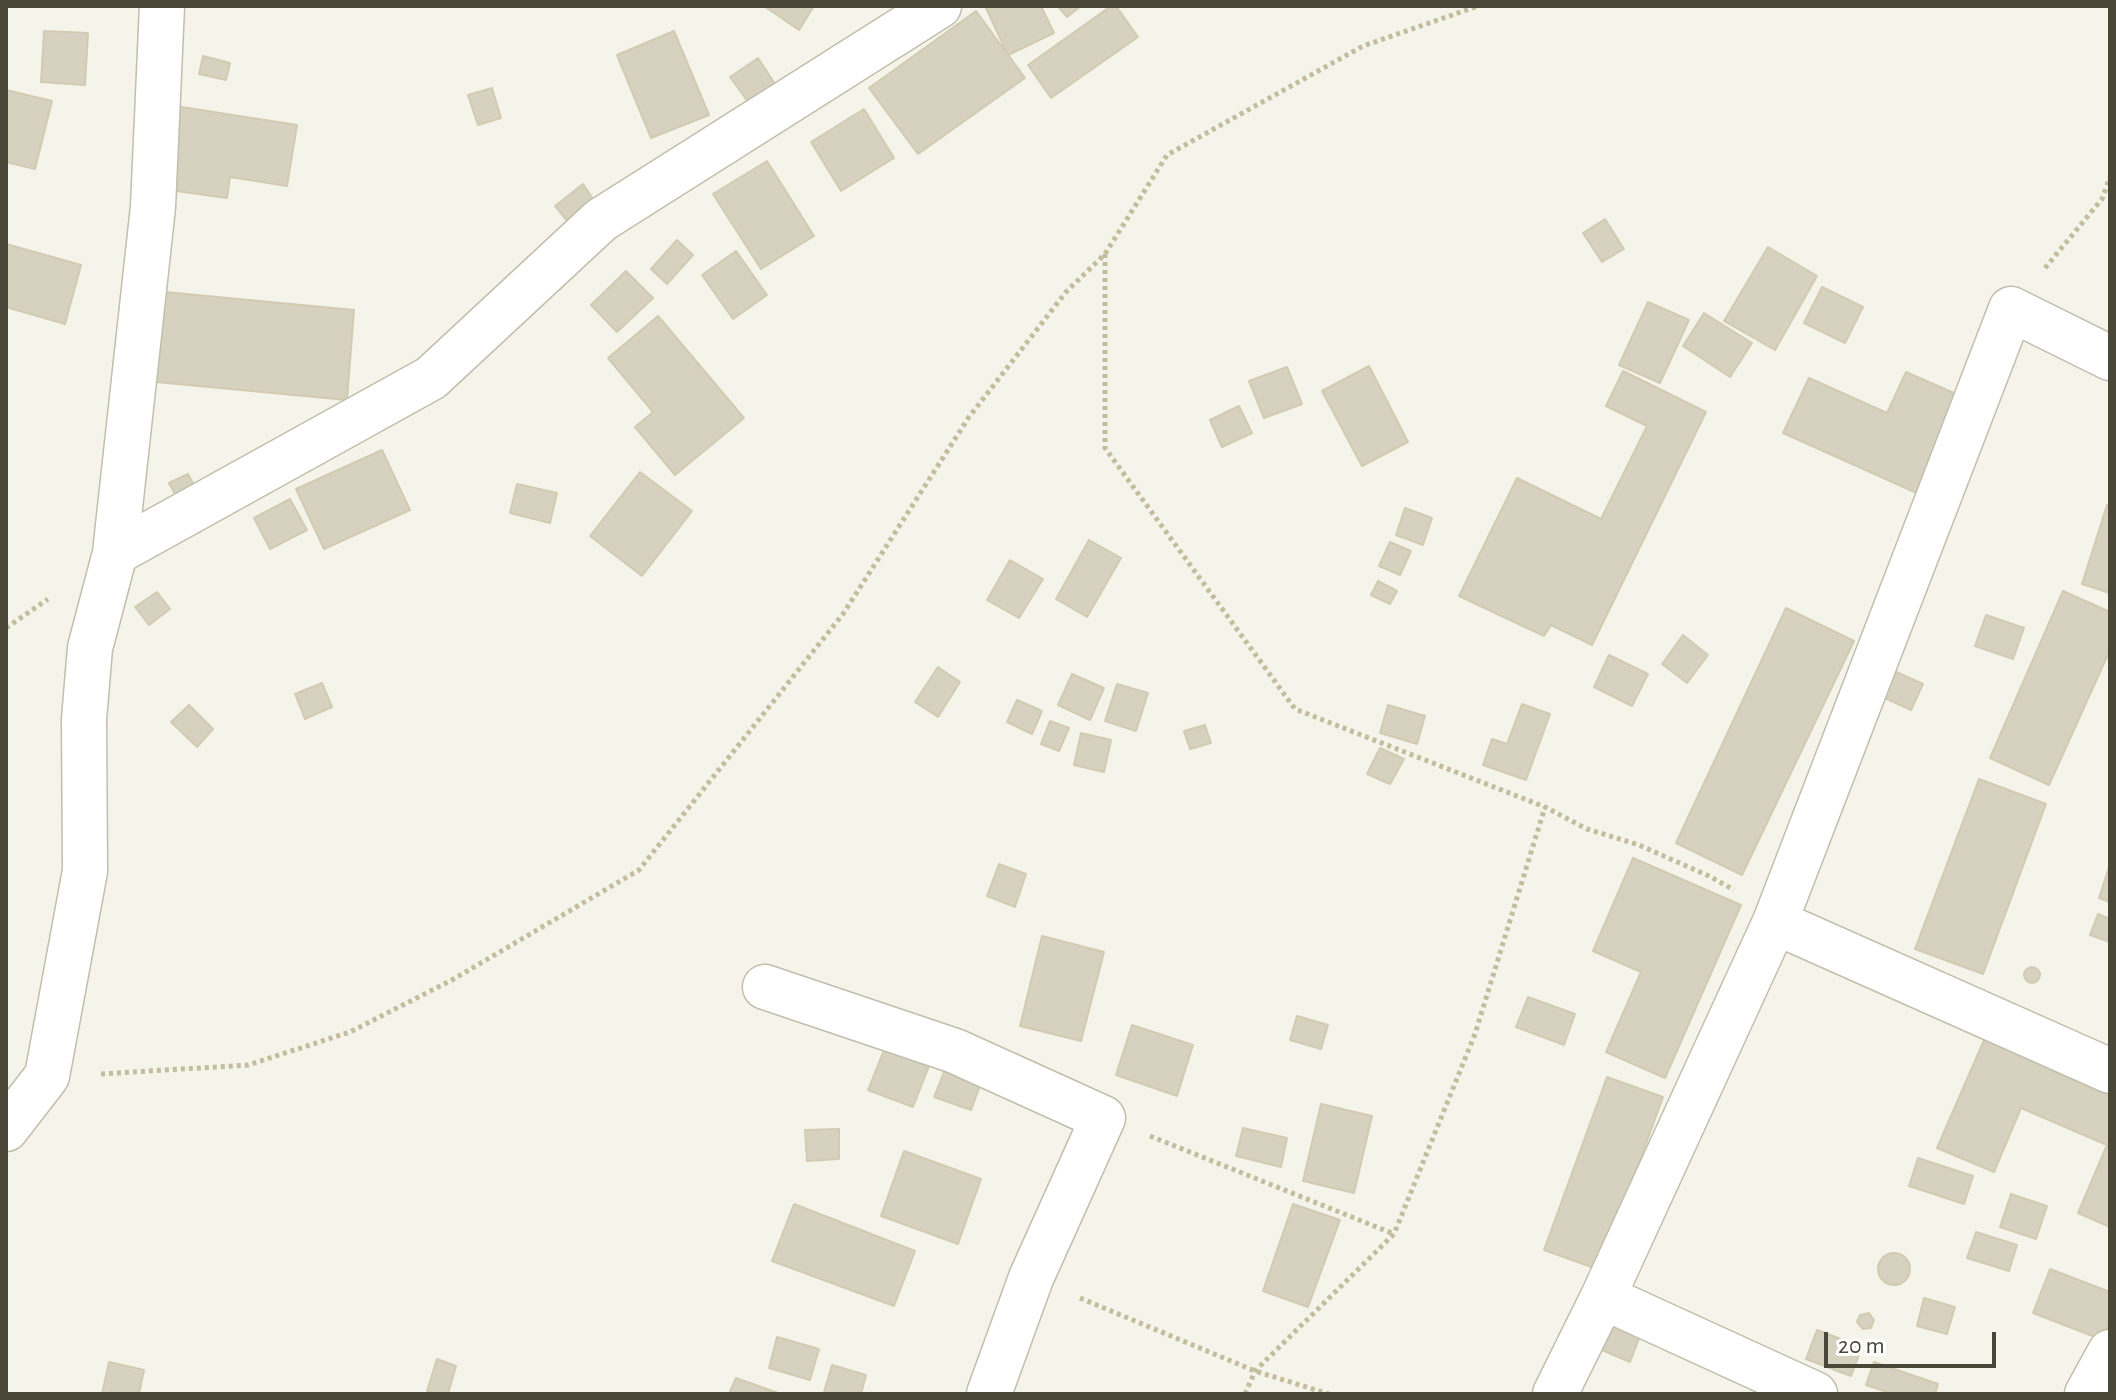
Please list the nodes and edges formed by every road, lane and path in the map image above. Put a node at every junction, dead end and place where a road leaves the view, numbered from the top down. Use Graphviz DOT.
graph roads {
  1 [pos="162,6"];
  2 [pos="939,6"];
  3 [pos="1478,6"];
  4 [pos="2110,177"];
  5 [pos="1105,254"];
  6 [pos="2011,309"];
  7 [pos="2110,358"];
  8 [pos="115,553"];
  9 [pos="1545,807"];
  10 [pos="1775,922"];
  11 [pos="765,987"];
  12 [pos="2110,1071"];
  13 [pos="47,1076"];
  14 [pos="1103,1118"];
  15 [pos="6,1129"];
  16 [pos="1394,1234"];
  17 [pos="1031,1278"];
  18 [pos="1603,1297"];
  19 [pos="2110,1352"];
  20 [pos="1255,1371"];
  21 [pos="1805,1392"];
  22 [pos="989,1394"];
  23 [pos="1245,1394"];
  24 [pos="1329,1394"];
  25 [pos="1555,1394"];
  26 [pos="2087,1394"];
  1 -- 8 [label="street"];
  2 -- 8 [label="street"];
  3 -- 5 [label="path"];
  4 -- 6 [label="path"];
  5 -- 9 [label="path"];
  5 -- 13 [label="path"];
  6 -- 7 [label="street"];
  6 -- 10 [label="street"];
  8 -- 13 [label="street"];
  9 -- 10 [label="path"];
  9 -- 16 [label="path"];
  10 -- 12 [label="street"];
  10 -- 18 [label="street"];
  11 -- 14 [label="street"];
  13 -- 15 [label="street"];
  14 -- 16 [label="path"];
  14 -- 17 [label="street"];
  16 -- 20 [label="path"];
  17 -- 20 [label="path"];
  17 -- 22 [label="street"];
  18 -- 21 [label="street"];
  18 -- 25 [label="street"];
  19 -- 26 [label="street"];
  20 -- 23 [label="path"];
  20 -- 24 [label="path"];
}
